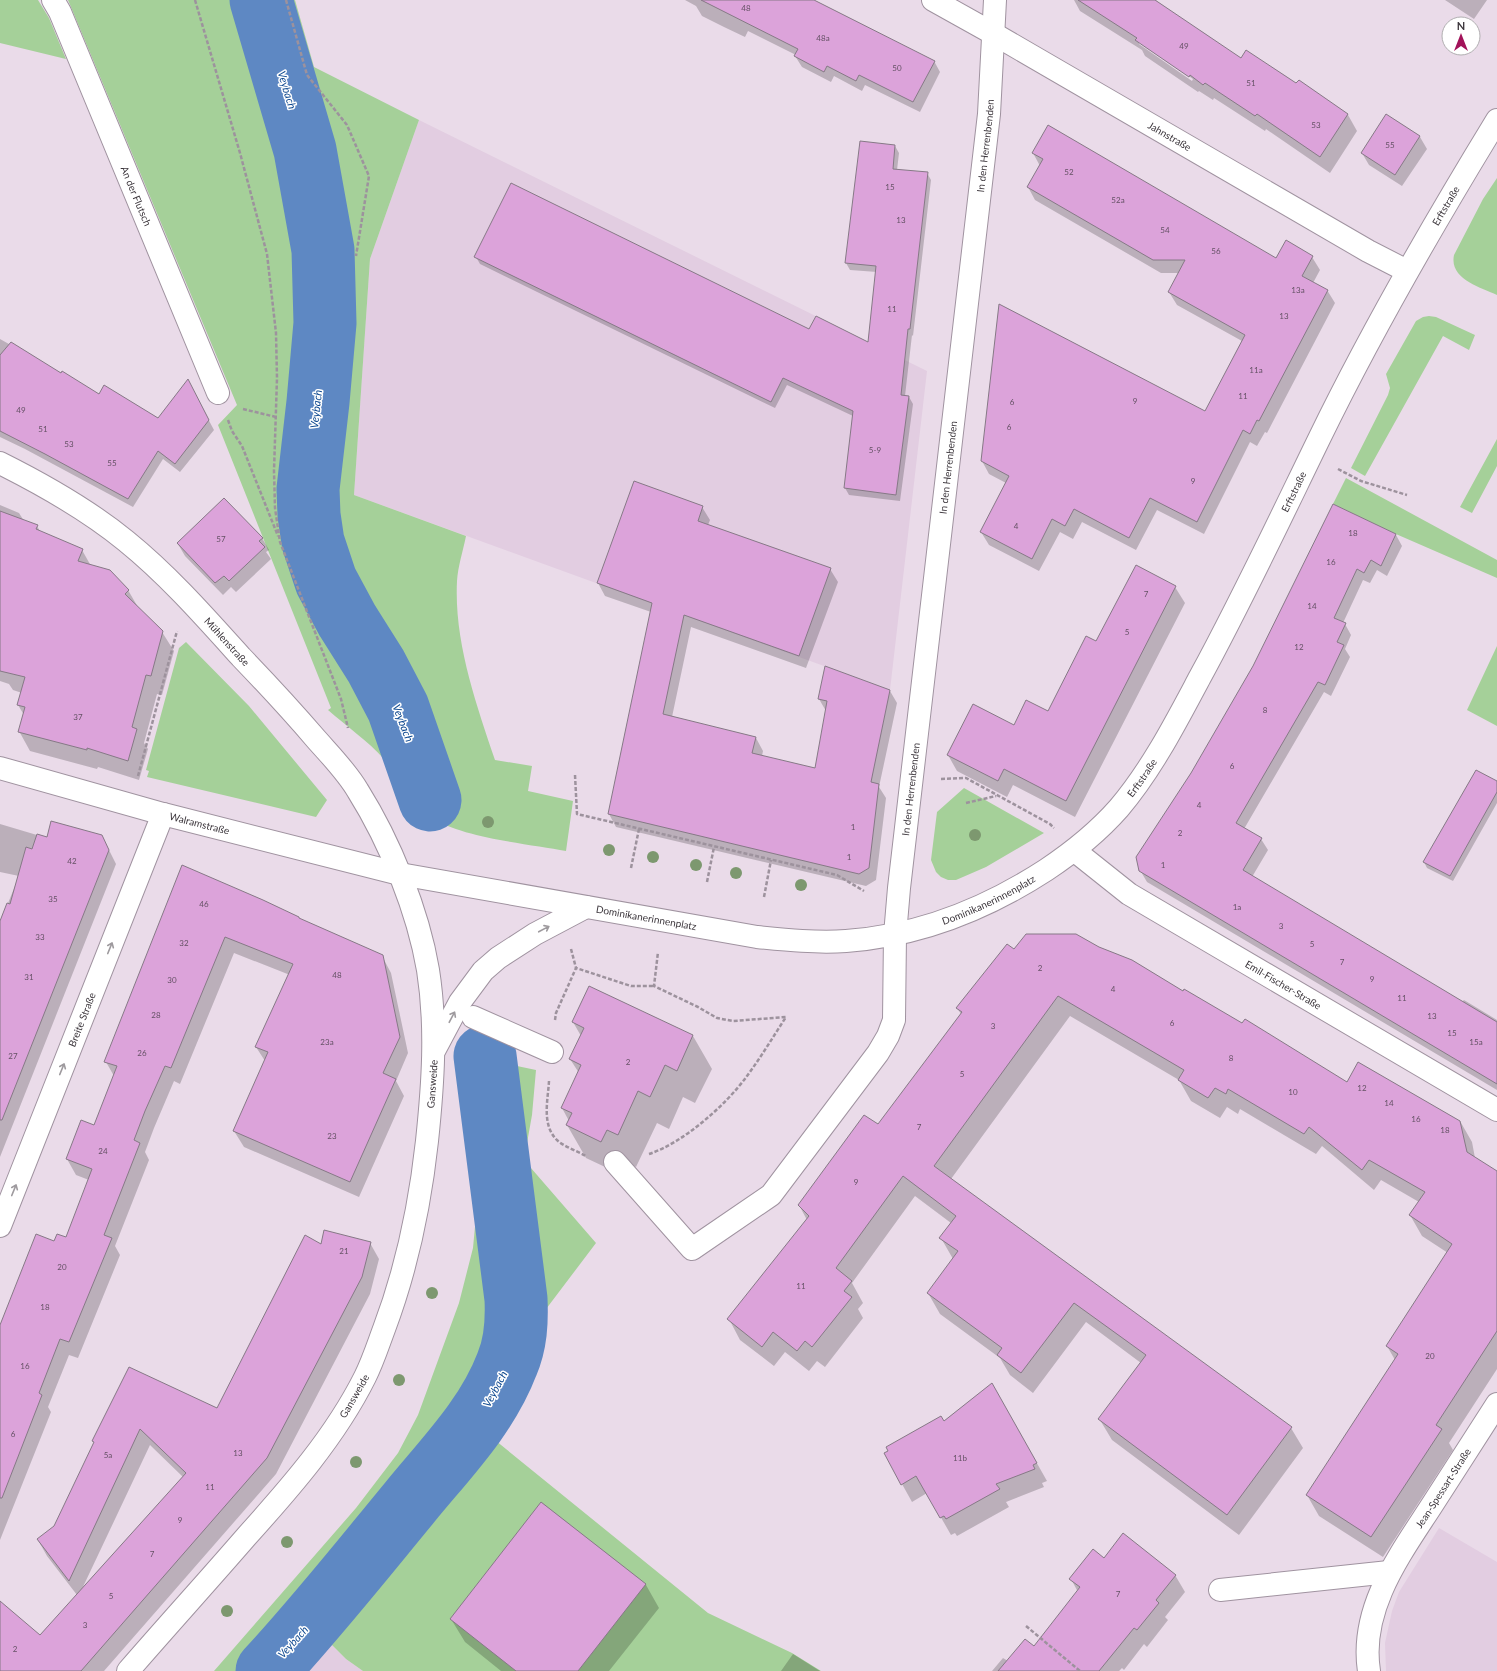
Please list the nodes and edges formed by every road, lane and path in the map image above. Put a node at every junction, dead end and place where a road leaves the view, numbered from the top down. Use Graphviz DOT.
graph roads {
  1 [pos="53,0"];
  2 [pos="195,0"];
  3 [pos="286,0"];
  4 [pos="932,0"];
  5 [pos="995,0"];
  6 [pos="994,34"];
  7 [pos="1497,120"];
  8 [pos="356,256"];
  9 [pos="1407,272"];
  10 [pos="218,393"];
  11 [pos="227,418"];
  12 [pos="0,463"];
  13 [pos="1348,474"];
  14 [pos="1407,495"];
  15 [pos="280,542"];
  16 [pos="185,596"];
  17 [pos="348,729"];
  18 [pos="912,767"];
  19 [pos="0,768"];
  20 [pos="575,775"];
  21 [pos="996,796"];
  22 [pos="966,803"];
  23 [pos="130,804"];
  24 [pos="163,814"];
  25 [pos="639,829"];
  26 [pos="714,847"];
  27 [pos="1075,851"];
  28 [pos="771,860"];
  29 [pos="631,868"];
  30 [pos="400,874"];
  31 [pos="707,882"];
  32 [pos="864,891"];
  33 [pos="764,897"];
  34 [pos="586,907"];
  35 [pos="895,935"];
  36 [pos="570,946"];
  37 [pos="658,952"];
  38 [pos="576,968"];
  39 [pos="654,986"];
  40 [pos="473,1017"];
  41 [pos="434,1052"];
  42 [pos="552,1052"];
  43 [pos="1497,1110"];
  44 [pos="615,1162"];
  45 [pos="0,1226"];
  46 [pos="1497,1404"];
  47 [pos="1389,1572"];
  48 [pos="1220,1590"];
  49 [pos="1026,1626"];
  50 [pos="128,1671"];
  51 [pos="1080,1671"];
  52 [pos="1369,1671"];
  1 -- 10 [label="street, An der Flutsch"];
  2 -- 15 [label="path"];
  3 -- 8 [label="path"];
  4 -- 6 [label="street, Jahnstraße"];
  5 -- 6 [label="street, In den Herrenbenden"];
  6 -- 9 [label="street, Jahnstraße"];
  6 -- 18 [label="street, In den Herrenbenden"];
  7 -- 9 [label="street, Erftstraße"];
  9 -- 27 [label="street, Erftstraße"];
  11 -- 15 [label="path"];
  12 -- 16 [label="street, Mühlenstraße"];
  13 -- 14 [label="path"];
  15 -- 17 [label="path"];
  16 -- 23 [label="path"];
  16 -- 30 [label="street, Mühlenstraße"];
  18 -- 21 [label="path"];
  18 -- 35 [label="street, In den Herrenbenden"];
  19 -- 23 [label="street, Walramstraße"];
  20 -- 25 [label="path"];
  21 -- 22 [label="path"];
  21 -- 27 [label="path"];
  23 -- 24 [label="street, Walramstraße"];
  24 -- 30 [label="street, Walramstraße"];
  45 -- 24 [label="street, Breite Straße, one-way"];
  25 -- 26 [label="path"];
  25 -- 29 [label="path"];
  26 -- 28 [label="path"];
  26 -- 31 [label="path"];
  27 -- 35 [label="street, Dominikanerinnenplatz"];
  27 -- 43 [label="street, Emil-Fischer-Straße"];
  28 -- 32 [label="path"];
  28 -- 33 [label="path"];
  30 -- 34 [label="street, Dominikanerinnenplatz"];
  30 -- 41 [label="street, Gansweide"];
  34 -- 35 [label="street, Dominikanerinnenplatz"];
  41 -- 34 [label="street, Gansweide, one-way"];
  35 -- 44 [label="street"];
  36 -- 38 [label="path"];
  37 -- 39 [label="path"];
  38 -- 39 [label="path"];
  38 -- 42 [label="path"];
  39 -- 44 [label="path"];
  40 -- 42 [label="street"];
  41 -- 50 [label="street, Gansweide"];
  42 -- 44 [label="path"];
  46 -- 47 [label="street, Jean-Spessart-Straße"];
  47 -- 48 [label="street"];
  47 -- 52 [label="street, Jean-Spessart-Straße"];
  49 -- 51 [label="path"];
}
